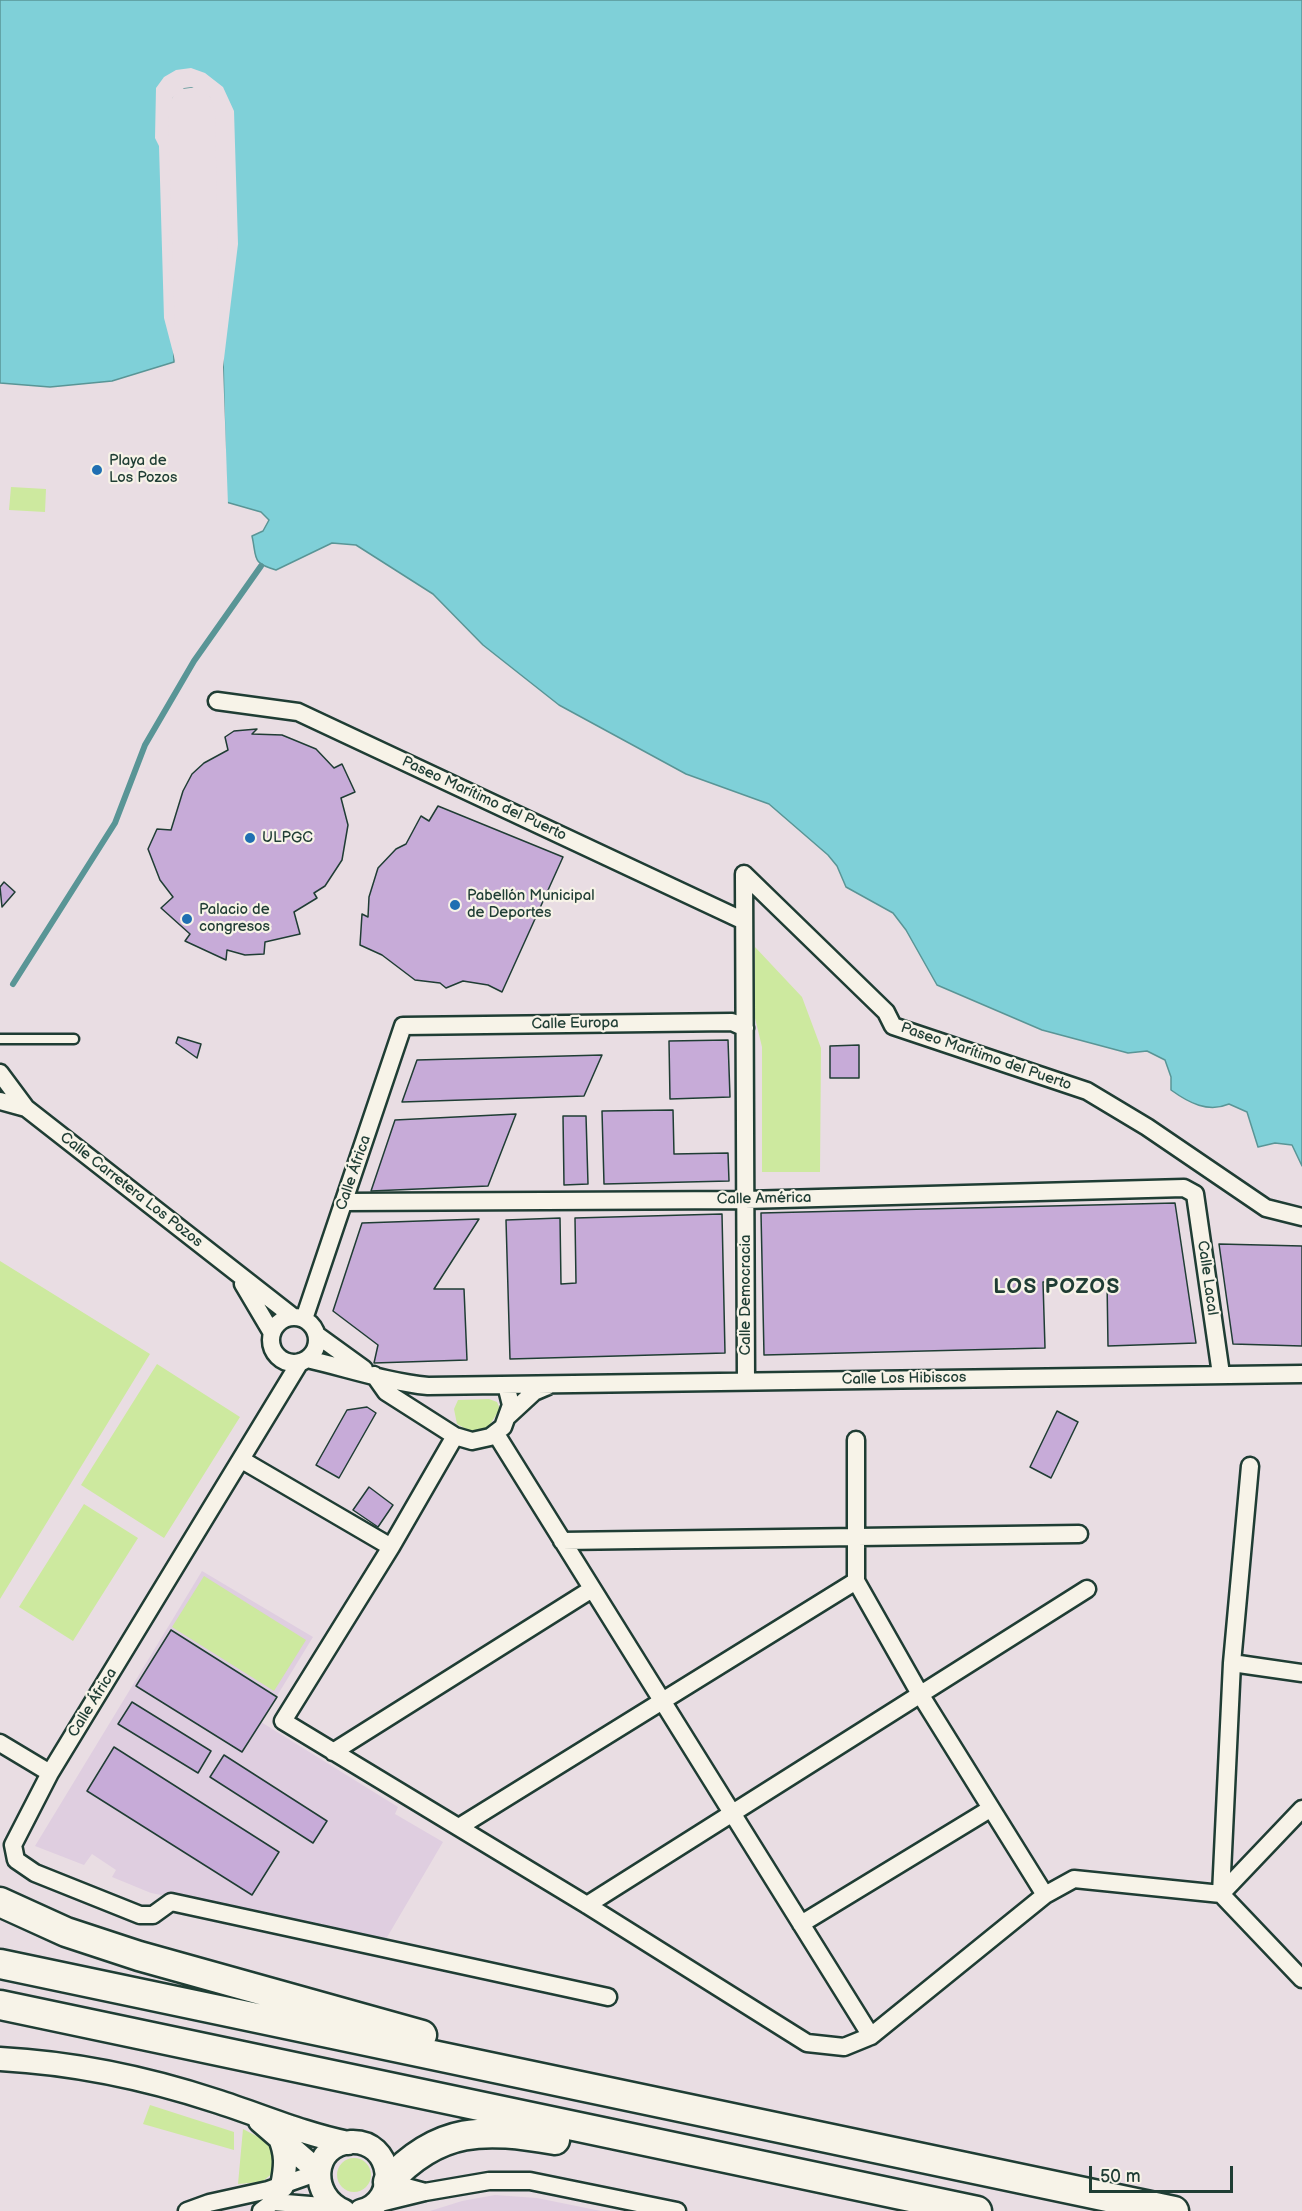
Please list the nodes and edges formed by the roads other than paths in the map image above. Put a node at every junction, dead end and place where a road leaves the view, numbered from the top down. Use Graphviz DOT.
graph roads {
  1 [pos="217,701"];
  2 [pos="744,921"];
  3 [pos="403,1026"];
  4 [pos="745,1028"];
  5 [pos="0,1039"];
  6 [pos="74,1039"];
  7 [pos="0,1073"];
  8 [pos="0,1101"];
  9 [pos="26,1108"];
  10 [pos="1184,1188"];
  11 [pos="745,1200"];
  12 [pos="344,1202"];
  13 [pos="1302,1217"];
  14 [pos="236,1273"];
  15 [pos="298,1318"];
  16 [pos="272,1333"];
  17 [pos="317,1335"];
  18 [pos="280,1359"];
  19 [pos="304,1360"];
  20 [pos="372,1374"];
  21 [pos="1221,1374"];
  22 [pos="1302,1374"];
  23 [pos="746,1382"];
  24 [pos="550,1384"];
  25 [pos="506,1385"];
  26 [pos="275,1405"];
  27 [pos="508,1416"];
  28 [pos="496,1434"];
  29 [pos="455,1436"];
  30 [pos="856,1440"];
  31 [pos="242,1460"];
  32 [pos="1250,1466"];
  33 [pos="1079,1534"];
  34 [pos="857,1537"];
  35 [pos="562,1541"];
  36 [pos="390,1547"];
  37 [pos="856,1581"];
  38 [pos="592,1589"];
  39 [pos="1087,1589"];
  40 [pos="1233,1663"];
  41 [pos="1302,1673"];
  42 [pos="920,1695"];
  43 [pos="662,1701"];
  44 [pos="0,1743"];
  45 [pos="333,1752"];
  46 [pos="50,1773"];
  47 [pos="990,1809"];
  48 [pos="1302,1809"];
  49 [pos="732,1813"];
  50 [pos="459,1827"];
  51 [pos="1221,1894"];
  52 [pos="1045,1895"];
  53 [pos="0,1902"];
  54 [pos="587,1905"];
  55 [pos="801,1924"];
  56 [pos="0,1964"];
  57 [pos="1302,1979"];
  58 [pos="608,1997"];
  59 [pos="0,2005"];
  60 [pos="871,2036"];
  61 [pos="0,2059"];
  62 [pos="548,2079"];
  63 [pos="249,2113"];
  64 [pos="279,2136"];
  65 [pos="348,2143"];
  66 [pos="721,2156"];
  67 [pos="319,2172"];
  68 [pos="426,2192"];
  69 [pos="280,2194"];
  70 [pos="227,2199"];
  71 [pos="375,2199"];
  72 [pos="340,2209"];
  73 [pos="188,2211"];
  74 [pos="256,2211"];
  75 [pos="261,2211"];
  76 [pos="677,2211"];
  77 [pos="977,2211"];
  78 [pos="1174,2211"];
  1 -- 2 [label="street, Paseo Marítimo del Puerto"];
  2 -- 4 [label="street, Paseo Marítimo del Puerto"];
  2 -- 13 [label="street, Paseo Marítimo del Puerto"];
  3 -- 4 [label="street, Calle Europa"];
  3 -- 12 [label="street, Calle África"];
  4 -- 11 [label="street, Calle Democracia"];
  5 -- 6 [label="lane"];
  7 -- 9 [label="street, Calle Carretera Los Pozos"];
  8 -- 9 [label="street, Calle Carretera Los Pozos"];
  9 -- 14 [label="street, Calle Carretera Los Pozos"];
  10 -- 11 [label="street, Calle América"];
  10 -- 21 [label="street, Calle Lacal"];
  11 -- 12 [label="street, Calle América"];
  11 -- 23 [label="street, Calle Democracia"];
  12 -- 15 [label="street, Calle África"];
  14 -- 15 [label="street, Calle Carretera Los Pozos"];
  14 -- 16 [label="street, Calle Carretera Los Pozos"];
  15 -- 16 [label="street"];
  15 -- 17 [label="street"];
  16 -- 18 [label="street"];
  17 -- 19 [label="street"];
  17 -- 20 [label="street"];
  18 -- 19 [label="street"];
  18 -- 26 [label="street, Calle África"];
  19 -- 20 [label="street"];
  19 -- 26 [label="street, Calle África"];
  20 -- 25 [label="street, Calle Los Hibiscos"];
  20 -- 29 [label="street"];
  21 -- 22 [label="street, Calle Los Hibiscos"];
  21 -- 23 [label="street, Calle Los Hibiscos"];
  23 -- 24 [label="street, Calle Los Hibiscos"];
  24 -- 25 [label="street, Calle Los Hibiscos"];
  24 -- 27 [label="street"];
  25 -- 27 [label="street"];
  26 -- 31 [label="street, Calle África"];
  27 -- 28 [label="street"];
  28 -- 29 [label="street"];
  28 -- 35 [label="street"];
  29 -- 36 [label="street"];
  30 -- 34 [label="street"];
  31 -- 36 [label="street"];
  31 -- 46 [label="street, Calle África"];
  32 -- 40 [label="street"];
  33 -- 34 [label="street"];
  34 -- 35 [label="street"];
  34 -- 37 [label="street"];
  35 -- 38 [label="street"];
  36 -- 45 [label="street"];
  37 -- 42 [label="street"];
  37 -- 43 [label="street"];
  38 -- 43 [label="street"];
  38 -- 45 [label="street"];
  39 -- 42 [label="street"];
  40 -- 41 [label="street"];
  40 -- 51 [label="street"];
  42 -- 47 [label="street"];
  42 -- 49 [label="street"];
  43 -- 49 [label="street"];
  43 -- 50 [label="street"];
  44 -- 46 [label="street"];
  45 -- 50 [label="street"];
  46 -- 58 [label="street, Calle África"];
  47 -- 52 [label="street"];
  47 -- 55 [label="street"];
  48 -- 51 [label="street"];
  49 -- 54 [label="street"];
  49 -- 55 [label="street"];
  50 -- 54 [label="street"];
  51 -- 52 [label="street"];
  51 -- 57 [label="street"];
  52 -- 60 [label="street"];
  53 -- 62 [label="highway"];
  54 -- 60 [label="street"];
  55 -- 60 [label="street"];
  56 -- 62 [label="highway"];
  59 -- 66 [label="highway"];
  61 -- 63 [label="street"];
  62 -- 78 [label="highway"];
  63 -- 64 [label="street"];
  63 -- 65 [label="street"];
  64 -- 67 [label="street"];
  64 -- 69 [label="street"];
  65 -- 67 [label="street"];
  65 -- 71 [label="street"];
  66 -- 71 [label="highway"];
  66 -- 77 [label="highway"];
  67 -- 69 [label="street"];
  67 -- 72 [label="street"];
  68 -- 71 [label="street"];
  68 -- 71 [label="street"];
  68 -- 76 [label="street"];
  69 -- 70 [label="street"];
  69 -- 72 [label="street"];
  69 -- 75 [label="street"];
  70 -- 73 [label="street"];
  70 -- 74 [label="street"];
}
